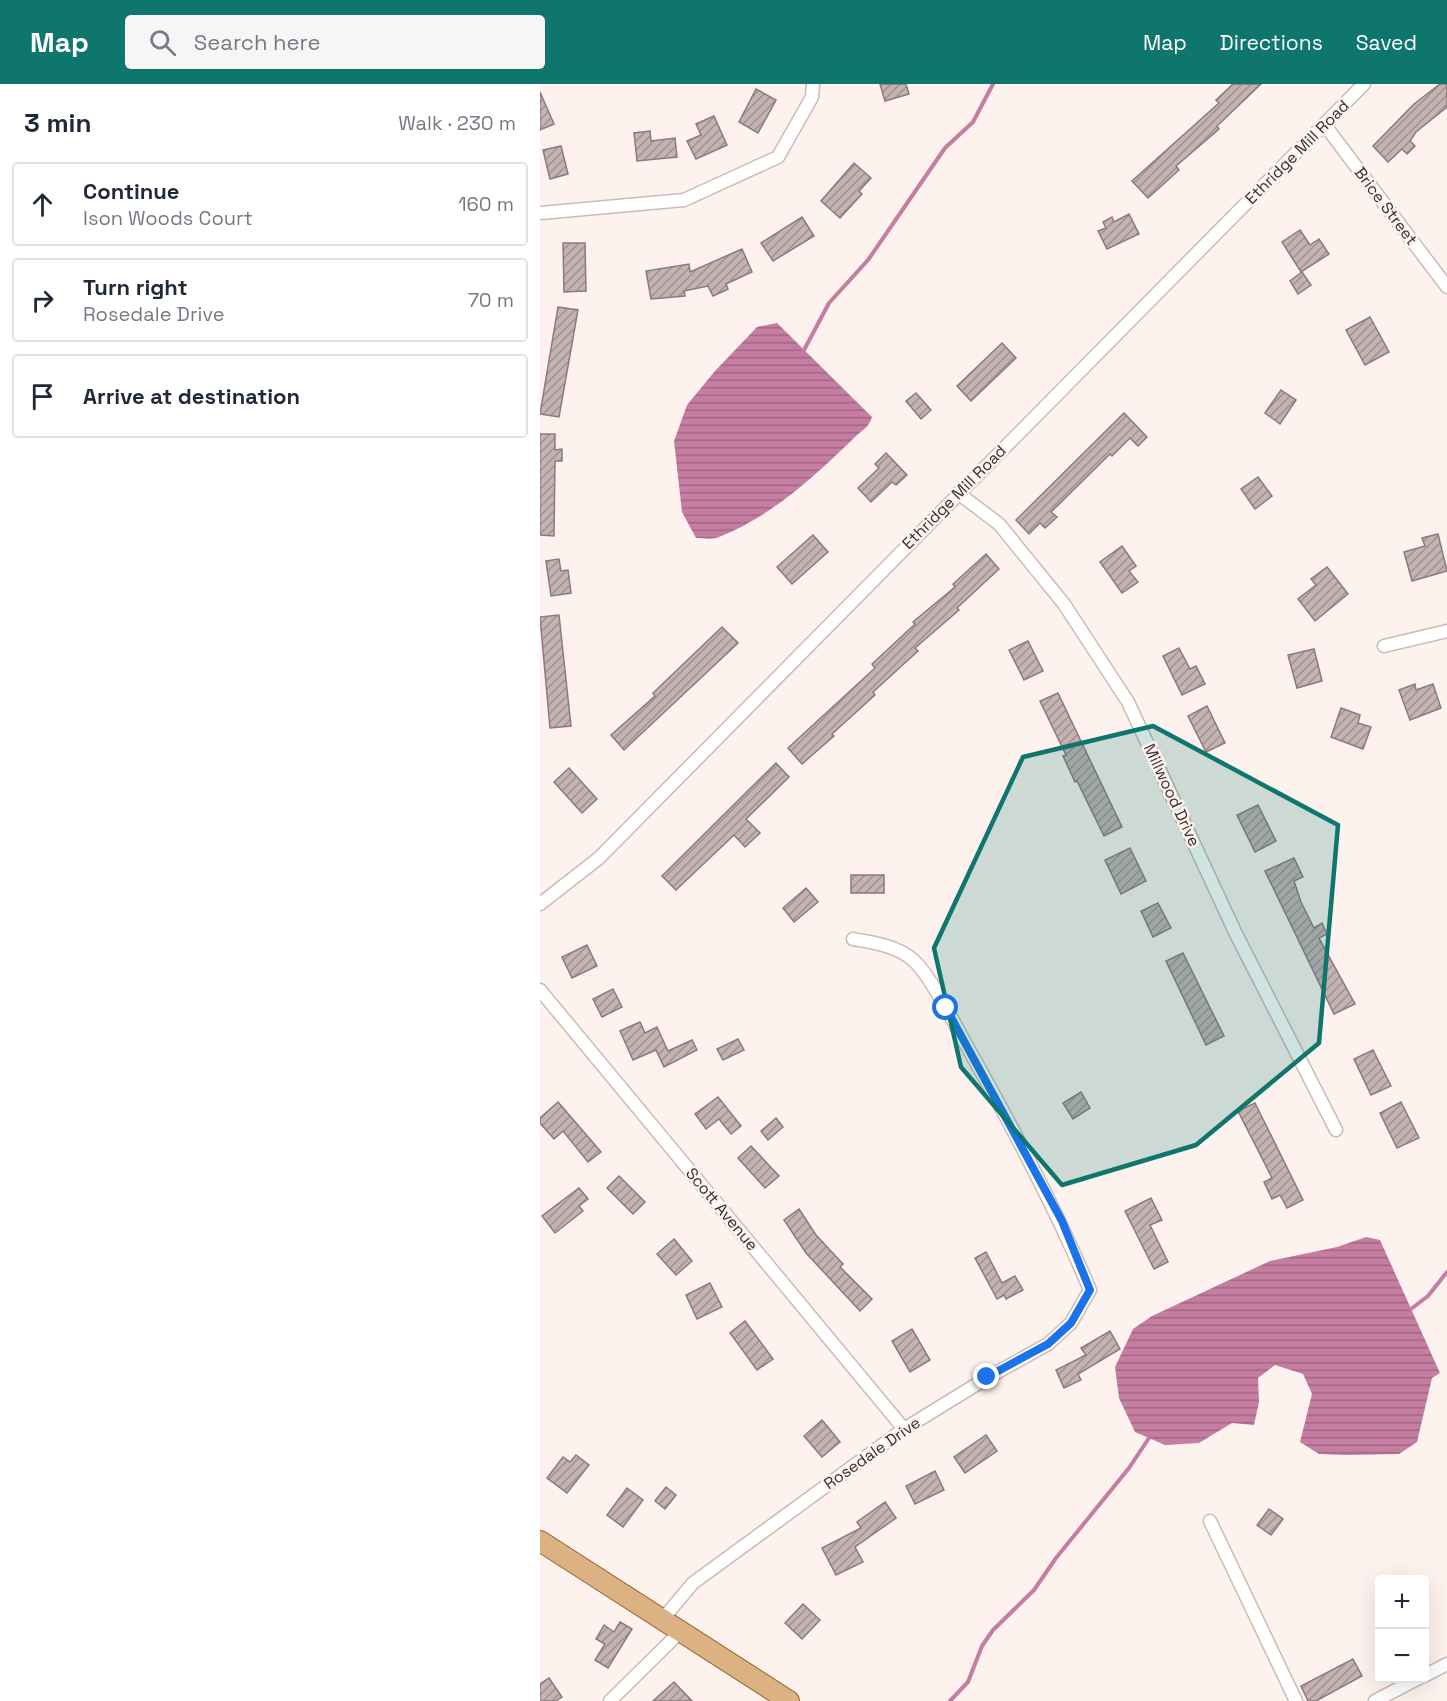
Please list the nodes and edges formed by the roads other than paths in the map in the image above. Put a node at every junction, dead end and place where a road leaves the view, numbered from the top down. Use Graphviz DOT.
graph roads {
  1 [pos="813,84"];
  2 [pos="1364,84"];
  3 [pos="1324,124"];
  4 [pos="540,213"];
  5 [pos="1447,287"];
  6 [pos="958,493"];
  7 [pos="1447,631"];
  8 [pos="1384,646"];
  9 [pos="540,904"];
  10 [pos="853,939"];
  11 [pos="540,990"];
  12 [pos="1336,1130"];
  13 [pos="904,1429"];
  14 [pos="1210,1521"];
  15 [pos="540,1541"];
  16 [pos="662,1620"];
  17 [pos="681,1631"];
  18 [pos="1447,1664"];
  19 [pos="1429,1674"];
  20 [pos="1410,1683"];
  21 [pos="610,1701"];
  22 [pos="789,1701"];
  23 [pos="1296,1701"];
  24 [pos="1376,1701"];
  1 -- 4 [label="street"];
  2 -- 3 [label="street, Ethridge Mill Road"];
  3 -- 5 [label="street, Brice Street"];
  3 -- 6 [label="street, Ethridge Mill Road"];
  6 -- 9 [label="street, Ethridge Mill Road"];
  6 -- 12 [label="street, Millwood Drive"];
  7 -- 8 [label="street"];
  10 -- 13 [label="street, Rosedale Drive"];
  11 -- 13 [label="street, Scott Avenue"];
  13 -- 16 [label="street, Rosedale Drive"];
  14 -- 23 [label="street"];
  15 -- 16 [label="main road"];
  16 -- 17 [label="main road"];
  17 -- 21 [label="street"];
  17 -- 22 [label="main road"];
  18 -- 19 [label="street"];
  20 -- 24 [label="street"];
}
